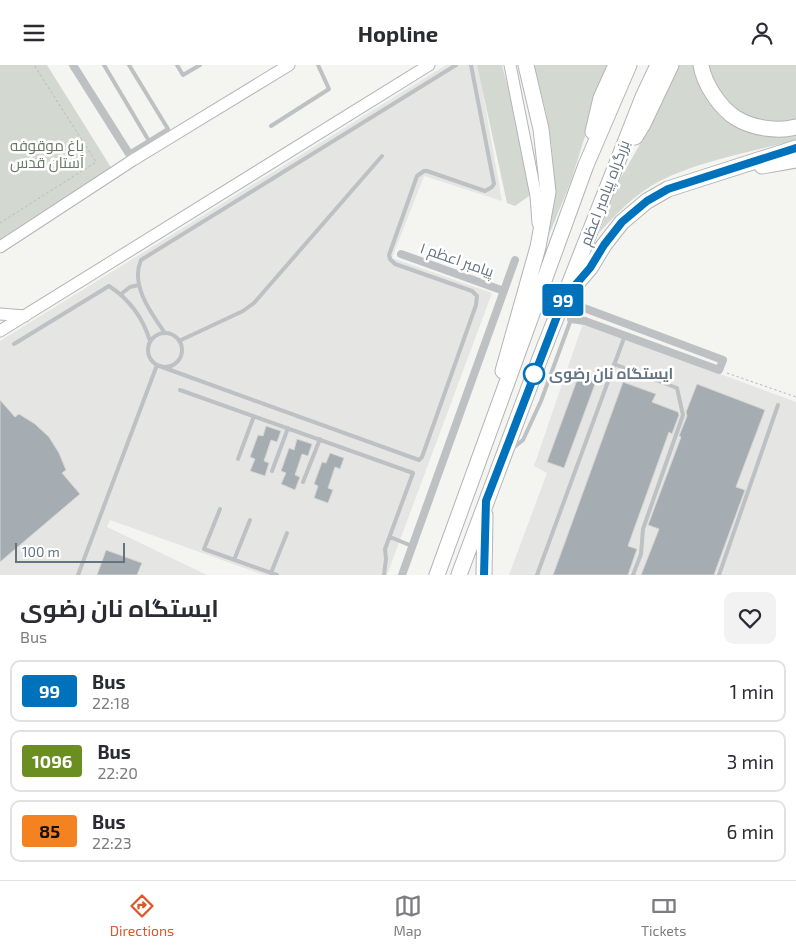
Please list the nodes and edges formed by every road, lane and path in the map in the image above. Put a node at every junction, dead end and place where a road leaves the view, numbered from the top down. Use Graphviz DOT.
graph roads {
  1 [pos="34,65"];
  2 [pos="73,65"];
  3 [pos="104,65"];
  4 [pos="129,65"];
  5 [pos="177,65"];
  6 [pos="200,65"];
  7 [pos="289,65"];
  8 [pos="318,65"];
  9 [pos="430,65"];
  10 [pos="456,65"];
  11 [pos="471,65"];
  12 [pos="510,65"];
  13 [pos="526,65"];
  14 [pos="616,65"];
  15 [pos="629,65"];
  16 [pos="658,65"];
  17 [pos="671,65"];
  18 [pos="701,65"];
  19 [pos="271,126"];
  20 [pos="796,127"];
  21 [pos="149,141"];
  22 [pos="796,148"];
  23 [pos="382,156"];
  24 [pos="131,157"];
  25 [pos="796,160"];
  26 [pos="586,165"];
  27 [pos="616,165"];
  28 [pos="733,169"];
  29 [pos="0,223"];
  30 [pos="0,247"];
  31 [pos="538,247"];
  32 [pos="400,255"];
  33 [pos="515,260"];
  34 [pos="140,285"];
  35 [pos="504,291"];
  36 [pos="121,294"];
  37 [pos="570,302"];
  38 [pos="0,314"];
  39 [pos="25,316"];
  40 [pos="571,319"];
  41 [pos="629,324"];
  42 [pos="0,331"];
  43 [pos="165,333"];
  44 [pos="624,337"];
  45 [pos="150,341"];
  46 [pos="179,341"];
  47 [pos="14,344"];
  48 [pos="614,364"];
  49 [pos="157,365"];
  50 [pos="162,367"];
  51 [pos="719,370"];
  52 [pos="180,390"];
  53 [pos="796,397"];
  54 [pos="778,405"];
  55 [pos="498,407"];
  56 [pos="254,416"];
  57 [pos="288,428"];
  58 [pos="320,439"];
  59 [pos="504,455"];
  60 [pos="238,459"];
  61 [pos="272,471"];
  62 [pos="303,482"];
  63 [pos="486,501"];
  64 [pos="220,509"];
  65 [pos="250,520"];
  66 [pos="287,533"];
  67 [pos="390,537"];
  68 [pos="412,546"];
  69 [pos="234,560"];
  70 [pos="271,573"];
  71 [pos="78,575"];
  72 [pos="277,575"];
  73 [pos="384,575"];
  74 [pos="402,575"];
  75 [pos="437,575"];
  76 [pos="459,575"];
  77 [pos="484,575"];
  78 [pos="537,575"];
  79 [pos="633,575"];
  80 [pos="719,575"];
  1 -- 29 [label="path"];
  2 -- 24 [label="street"];
  3 -- 21 [label="lane"];
  4 -- 21 [label="lane"];
  5 -- 6 [label="lane"];
  7 -- 24 [label="street"];
  8 -- 19 [label="lane"];
  9 -- 39 [label="street"];
  10 -- 34 [label="lane"];
  11 -- 50 [label="lane"];
  12 -- 31 [label="street"];
  13 -- 31 [label="highway"];
  14 -- 26 [label="highway"];
  15 -- 26 [label="highway, بزرگراه پیامبر اعظم"];
  16 -- 27 [label="highway, بزرگراه پیامبر اعظم"];
  17 -- 27 [label="highway"];
  18 -- 20 [label="highway"];
  21 -- 24 [label="lane"];
  22 -- 28 [label="highway"];
  23 -- 46 [label="lane"];
  24 -- 30 [label="street"];
  25 -- 28 [label="highway"];
  26 -- 55 [label="highway, بزرگراه پیامبر اعظم"];
  27 -- 37 [label="highway, بزرگراه پیامبر اعظم"];
  28 -- 37 [label="highway"];
  31 -- 55 [label="highway"];
  32 -- 35 [label="street, پیامبر اعظم ۱"];
  33 -- 35 [label="street"];
  34 -- 36 [label="lane"];
  34 -- 43 [label="lane"];
  35 -- 68 [label="street"];
  36 -- 45 [label="lane"];
  36 -- 47 [label="lane"];
  37 -- 40 [label="lane"];
  37 -- 41 [label="street"];
  37 -- 59 [label="highway, بزرگراه پیامبر اعظم"];
  38 -- 39 [label="street"];
  39 -- 42 [label="street"];
  40 -- 44 [label="street"];
  40 -- 59 [label="lane"];
  41 -- 44 [label="street"];
  41 -- 51 [label="street"];
  43 -- 45 [label="lane"];
  43 -- 46 [label="lane"];
  44 -- 48 [label="lane"];
  44 -- 51 [label="street"];
  45 -- 49 [label="lane"];
  46 -- 50 [label="lane"];
  48 -- 78 [label="lane"];
  48 -- 79 [label="lane"];
  49 -- 50 [label="lane"];
  49 -- 71 [label="lane"];
  51 -- 53 [label="path"];
  52 -- 56 [label="lane"];
  54 -- 80 [label="lane"];
  55 -- 75 [label="highway, بزرگراه پیامبر اعظم"];
  56 -- 57 [label="lane"];
  56 -- 60 [label="lane"];
  57 -- 58 [label="lane"];
  57 -- 61 [label="lane"];
  58 -- 62 [label="lane"];
  58 -- 67 [label="lane"];
  59 -- 63 [label="highway, بزرگراه پیامبر اعظم"];
  63 -- 76 [label="highway, بزرگراه پیامبر اعظم"];
  63 -- 77 [label="highway"];
  64 -- 69 [label="lane"];
  65 -- 69 [label="lane"];
  66 -- 70 [label="lane"];
  67 -- 68 [label="lane"];
  67 -- 73 [label="lane"];
  68 -- 74 [label="street"];
  69 -- 70 [label="lane"];
  70 -- 72 [label="lane"];
}
